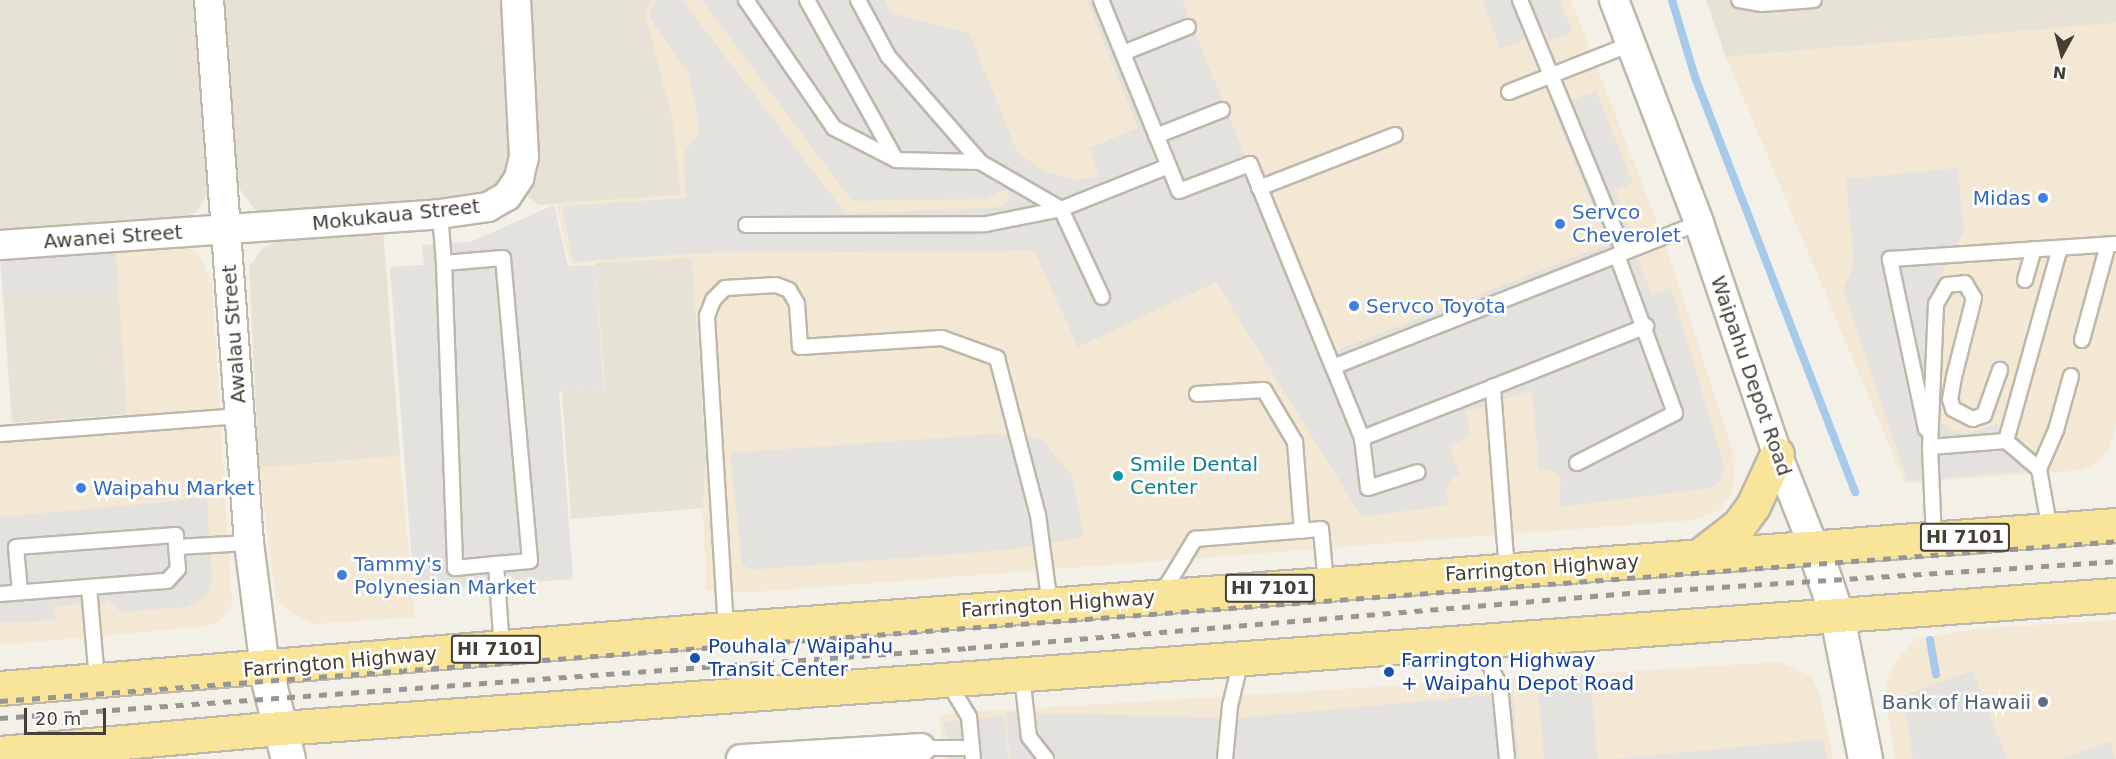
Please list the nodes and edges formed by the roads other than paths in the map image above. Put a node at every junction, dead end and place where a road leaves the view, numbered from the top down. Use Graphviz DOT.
graph roads {
  1 [pos="209,0"];
  2 [pos="516,0"];
  3 [pos="746,0"];
  4 [pos="807,0"];
  5 [pos="858,0"];
  6 [pos="1101,0"];
  7 [pos="1520,0"];
  8 [pos="1614,0"];
  9 [pos="1738,0"];
  10 [pos="1814,0"];
  11 [pos="1188,27"];
  12 [pos="1631,45"];
  13 [pos="1123,53"];
  14 [pos="1550,76"];
  15 [pos="1509,92"];
  16 [pos="1222,110"];
  17 [pos="1395,135"];
  18 [pos="1156,136"];
  19 [pos="896,160"];
  20 [pos="980,162"];
  21 [pos="1169,166"];
  22 [pos="1259,188"];
  23 [pos="1061,209"];
  24 [pos="440,214"];
  25 [pos="1699,223"];
  26 [pos="746,225"];
  27 [pos="226,229"];
  28 [pos="2112,244"];
  29 [pos="0,245"];
  30 [pos="2060,248"];
  31 [pos="2034,249"];
  32 [pos="1621,254"];
  33 [pos="444,263"];
  34 [pos="2025,280"];
  35 [pos="1102,297"];
  36 [pos="1646,326"];
  37 [pos="2082,340"];
  38 [pos="1333,368"];
  39 [pos="2000,370"];
  40 [pos="2071,376"];
  41 [pos="1493,387"];
  42 [pos="1197,394"];
  43 [pos="240,416"];
  44 [pos="0,435"];
  45 [pos="1362,438"];
  46 [pos="2006,441"];
  47 [pos="1930,447"];
  48 [pos="1777,454"];
  49 [pos="1578,463"];
  50 [pos="2039,469"];
  51 [pos="1418,472"];
  52 [pos="2116,525"];
  53 [pos="1302,531"];
  54 [pos="2050,531"];
  55 [pos="1934,539"];
  56 [pos="249,543"];
  57 [pos="176,547"];
  58 [pos="1814,548"];
  59 [pos="1700,556"];
  60 [pos="496,564"];
  61 [pos="1507,571"];
  62 [pos="1326,584"];
  63 [pos="89,587"];
  64 [pos="20,592"];
  65 [pos="0,594"];
  66 [pos="1160,597"];
  67 [pos="2111,599"];
  68 [pos="1050,605"];
  69 [pos="1837,616"];
  70 [pos="726,629"];
  71 [pos="1479,641"];
  72 [pos="501,649"];
  73 [pos="1241,660"];
  74 [pos="265,668"];
  75 [pos="1022,676"];
  76 [pos="97,680"];
  77 [pos="948,682"];
  78 [pos="0,688"];
  79 [pos="284,743"];
  80 [pos="921,748"];
  81 [pos="0,753"];
  82 [pos="972,753"];
  83 [pos="741,759"];
  84 [pos="1046,759"];
  85 [pos="1225,759"];
  86 [pos="1507,759"];
  87 [pos="1865,759"];
  1 -- 27 [label="street, Awalau Street"];
  2 -- 24 [label="street, Mokukaua Street"];
  3 -- 19 [label="lane"];
  4 -- 19 [label="lane"];
  5 -- 20 [label="lane"];
  6 -- 13 [label="lane"];
  7 -- 14 [label="lane"];
  8 -- 12 [label="street, Waipahu Depot Road"];
  9 -- 10 [label="lane"];
  11 -- 13 [label="lane"];
  12 -- 14 [label="lane"];
  12 -- 25 [label="street, Waipahu Depot Road"];
  13 -- 18 [label="lane"];
  14 -- 15 [label="lane"];
  14 -- 32 [label="lane"];
  16 -- 18 [label="lane"];
  17 -- 22 [label="lane"];
  18 -- 21 [label="lane"];
  19 -- 20 [label="lane"];
  20 -- 23 [label="lane"];
  21 -- 22 [label="lane"];
  21 -- 23 [label="lane"];
  22 -- 38 [label="lane"];
  23 -- 26 [label="lane"];
  23 -- 35 [label="lane"];
  24 -- 27 [label="street, Mokukaua Street"];
  24 -- 33 [label="lane"];
  25 -- 32 [label="lane"];
  25 -- 48 [label="street, Waipahu Depot Road"];
  27 -- 29 [label="street, Awanei Street"];
  27 -- 43 [label="street, Awalau Street"];
  28 -- 30 [label="lane"];
  28 -- 37 [label="lane"];
  30 -- 31 [label="lane"];
  30 -- 46 [label="lane"];
  31 -- 34 [label="lane"];
  31 -- 47 [label="lane"];
  32 -- 36 [label="lane"];
  32 -- 38 [label="lane"];
  33 -- 60 [label="lane"];
  33 -- 60 [label="lane"];
  36 -- 41 [label="lane"];
  36 -- 49 [label="lane"];
  38 -- 45 [label="lane"];
  39 -- 47 [label="lane"];
  40 -- 50 [label="lane"];
  41 -- 45 [label="lane"];
  41 -- 61 [label="lane"];
  42 -- 53 [label="lane"];
  43 -- 44 [label="lane"];
  43 -- 56 [label="street, Awalau Street"];
  45 -- 51 [label="lane"];
  46 -- 47 [label="lane"];
  46 -- 50 [label="lane"];
  47 -- 55 [label="lane"];
  48 -- 58 [label="street, Waipahu Depot Road"];
  48 -- 59 [label="main road"];
  50 -- 54 [label="lane"];
  52 -- 54 [label="main road, Farrington Highway / HI 7101"];
  53 -- 62 [label="lane"];
  53 -- 66 [label="lane"];
  54 -- 55 [label="main road, Farrington Highway / HI 7101"];
  55 -- 58 [label="main road, Farrington Highway / HI 7101"];
  56 -- 57 [label="lane"];
  56 -- 74 [label="street, Awalau Street"];
  57 -- 63 [label="lane"];
  57 -- 64 [label="lane"];
  58 -- 59 [label="main road, Farrington Highway / HI 7101"];
  58 -- 69 [label="street, Waipahu Depot Road"];
  59 -- 61 [label="main road, Farrington Highway / HI 7101"];
  60 -- 72 [label="lane"];
  61 -- 62 [label="main road, Farrington Highway / HI 7101"];
  62 -- 66 [label="main road, Farrington Highway / HI 7101"];
  63 -- 64 [label="lane"];
  63 -- 76 [label="lane"];
  64 -- 65 [label="lane"];
  66 -- 68 [label="main road, Farrington Highway / HI 7101"];
  67 -- 69 [label="main road"];
  68 -- 70 [label="main road, Farrington Highway / HI 7101"];
  68 -- 70 [label="lane"];
  69 -- 71 [label="main road"];
  69 -- 87 [label="street, Waipahu Depot Road"];
  70 -- 72 [label="main road, Farrington Highway / HI 7101"];
  71 -- 73 [label="main road"];
  71 -- 86 [label="lane"];
  72 -- 74 [label="main road, Farrington Highway / HI 7101"];
  73 -- 75 [label="main road"];
  73 -- 85 [label="lane"];
  74 -- 76 [label="main road, Farrington Highway / HI 7101"];
  74 -- 79 [label="street"];
  75 -- 77 [label="main road"];
  75 -- 84 [label="lane"];
  76 -- 78 [label="main road, Farrington Highway / HI 7101"];
  77 -- 79 [label="main road"];
  77 -- 82 [label="lane"];
  79 -- 81 [label="main road"];
  80 -- 82 [label="lane"];
  80 -- 83 [label="street"];
}
